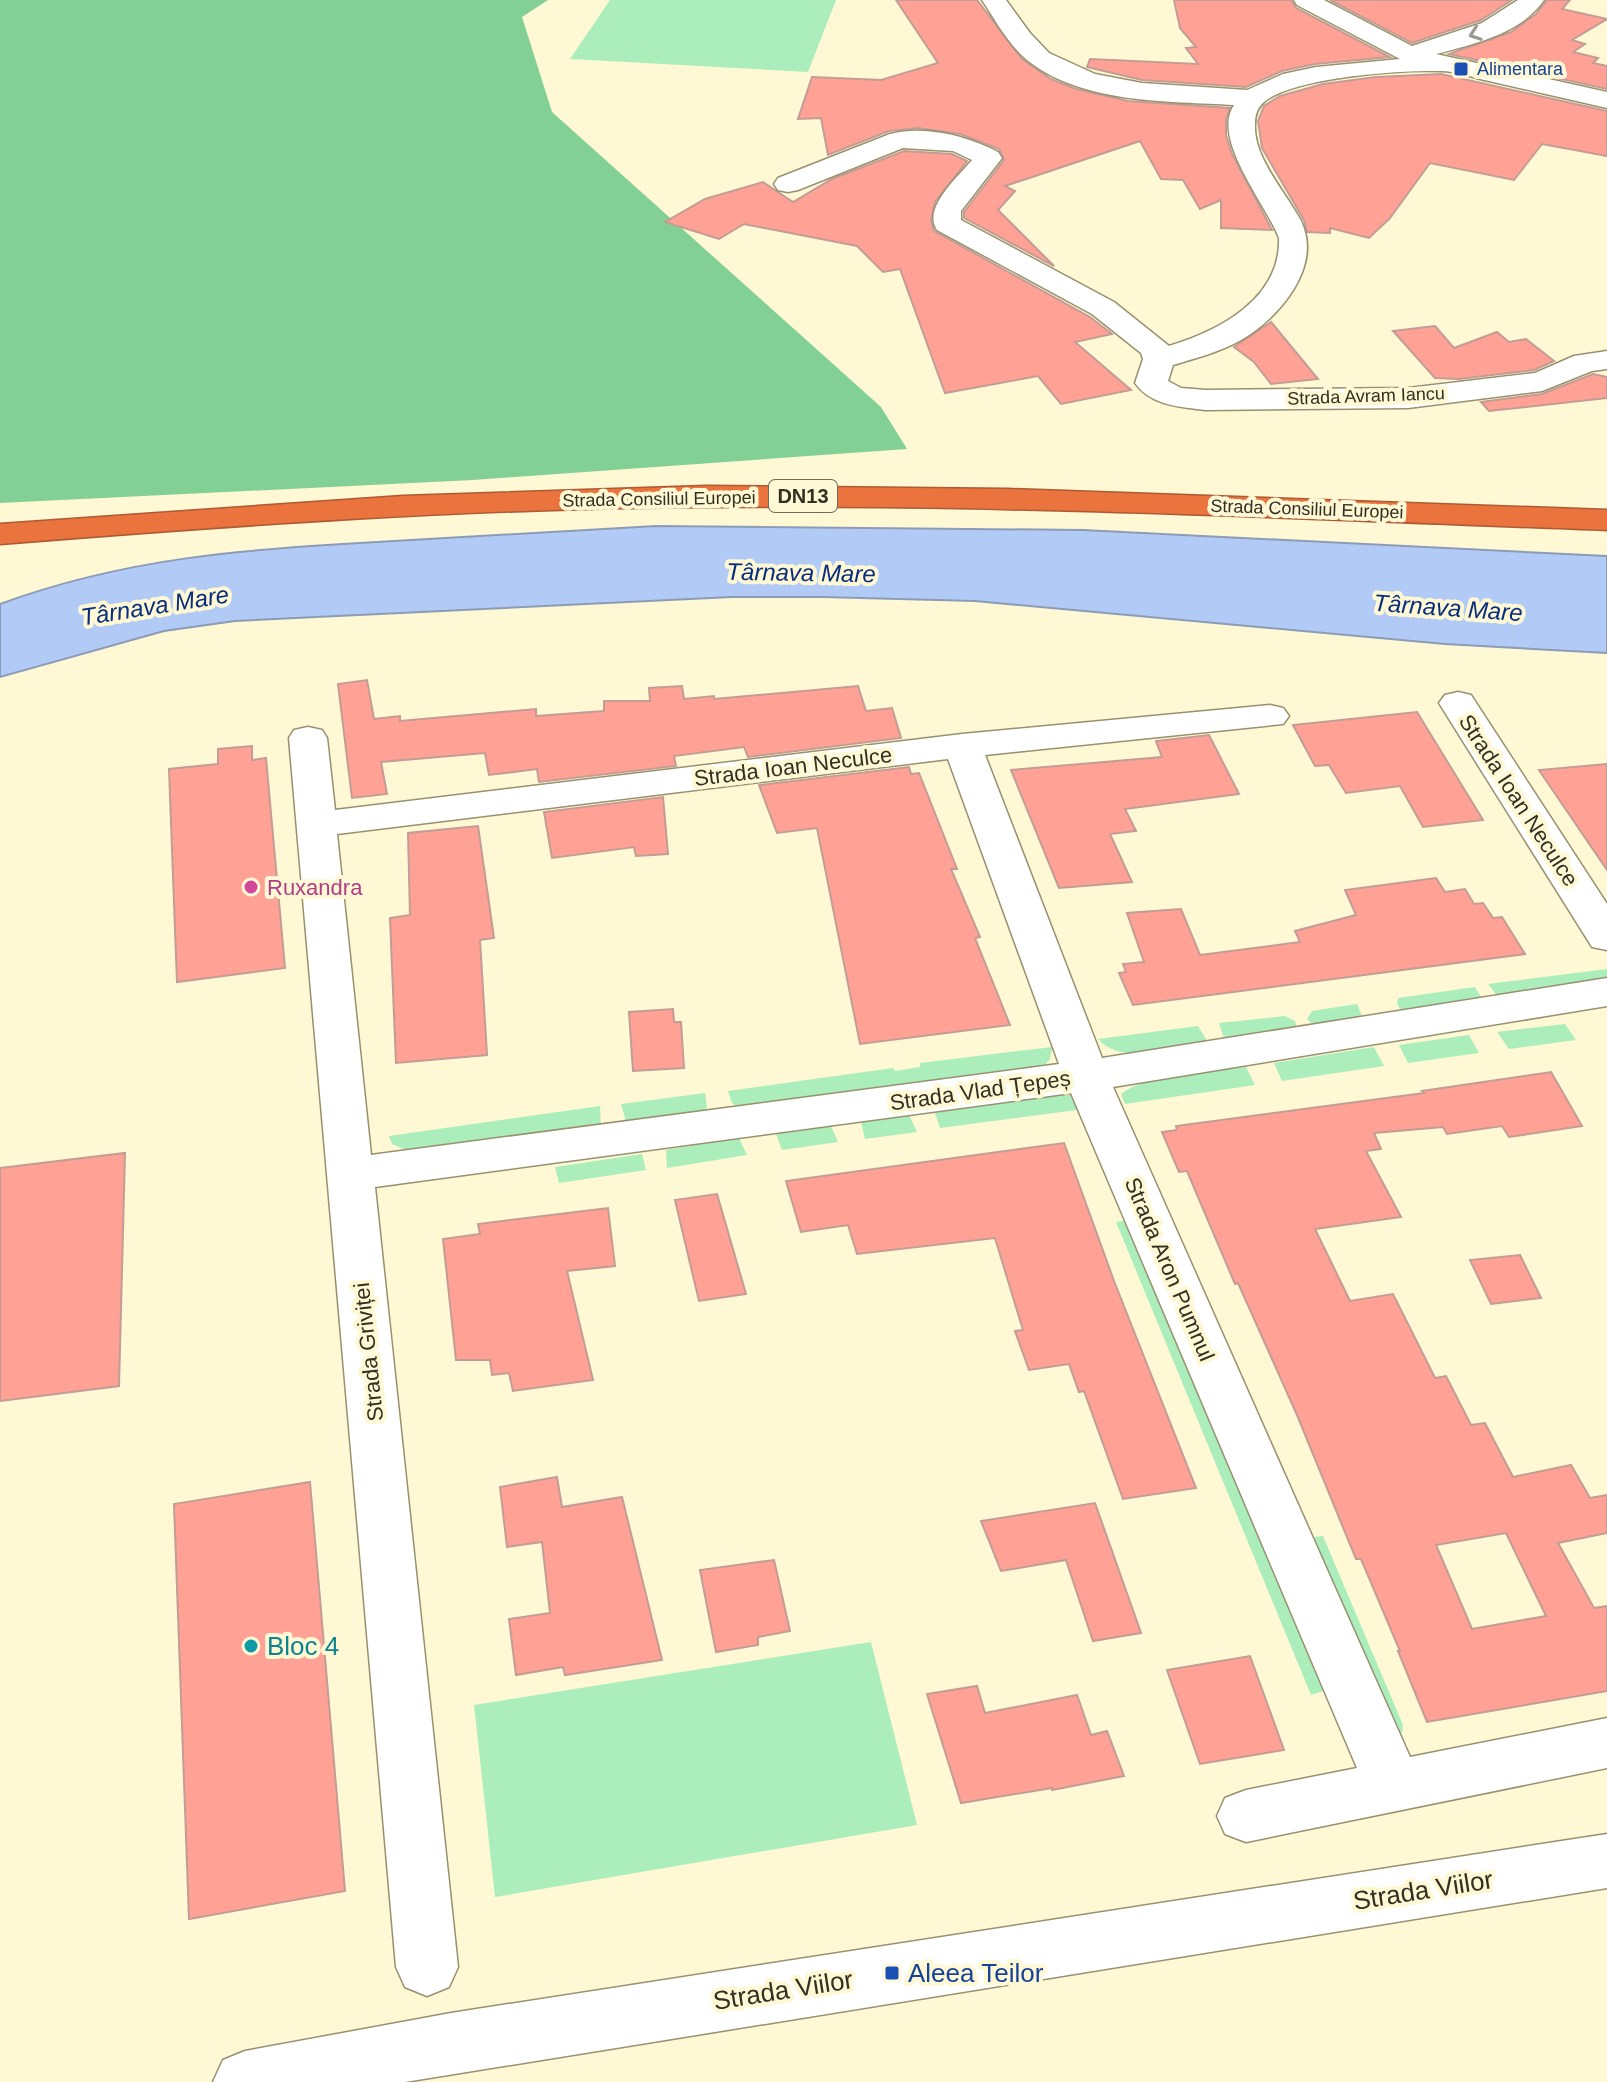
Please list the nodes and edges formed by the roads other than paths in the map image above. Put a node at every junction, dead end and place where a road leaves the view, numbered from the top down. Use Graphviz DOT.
graph roads {
  1 [pos="994,0"];
  2 [pos="1306,0"];
  3 [pos="1532,0"];
  4 [pos="1410,54"];
  5 [pos="1438,64"];
  6 [pos="1252,98"];
  7 [pos="1607,100"];
  8 [pos="788,184"];
  9 [pos="1159,359"];
  10 [pos="1607,360"];
  11 [pos="1607,520"];
  12 [pos="0,534"];
  13 [pos="1458,703"];
  14 [pos="1270,716"];
  15 [pos="308,738"];
  16 [pos="962,746"];
  17 [pos="316,824"];
  18 [pos="1607,937"];
  19 [pos="1607,992"];
  20 [pos="1086,1076"];
  21 [pos="350,1174"];
  22 [pos="1607,1743"];
  23 [pos="1393,1785"];
  24 [pos="1246,1816"];
  25 [pos="1607,1861"];
  26 [pos="427,1967"];
  27 [pos="245,2082"];
  1 -- 6 [label="street"];
  2 -- 4 [label="street"];
  3 -- 4 [label="street, one-way"];
  4 -- 5 [label="street"];
  5 -- 6 [label="street"];
  5 -- 7 [label="street"];
  6 -- 9 [label="street"];
  8 -- 9 [label="street"];
  9 -- 10 [label="street, Strada Avram Iancu"];
  11 -- 12 [label="highway, Strada Consiliul Europei / DN13"];
  13 -- 18 [label="street, Strada Ioan Neculce"];
  14 -- 16 [label="street, Strada Ioan Neculce"];
  15 -- 17 [label="street, Strada Griviței"];
  16 -- 17 [label="street, Strada Ioan Neculce"];
  16 -- 20 [label="street, Strada Aron Pumnul"];
  17 -- 21 [label="street, Strada Griviței"];
  19 -- 20 [label="street, Strada Vlad Țepeș"];
  20 -- 21 [label="street, Strada Vlad Țepeș"];
  20 -- 23 [label="street, Strada Aron Pumnul"];
  21 -- 26 [label="street, Strada Griviței"];
  22 -- 23 [label="street"];
  23 -- 24 [label="street"];
  25 -- 27 [label="street, Strada Viilor"];
}
